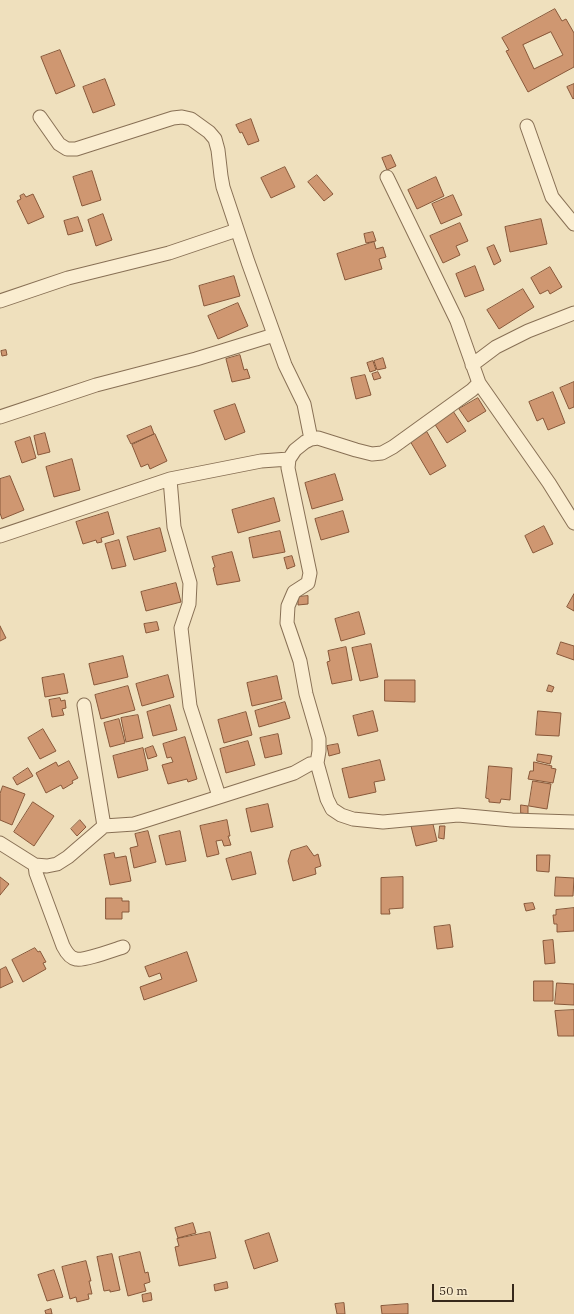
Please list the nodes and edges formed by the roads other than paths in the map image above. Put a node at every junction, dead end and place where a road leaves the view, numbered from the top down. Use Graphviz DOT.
graph roads {
  1 [pos="40,117"];
  2 [pos="527,126"];
  3 [pos="387,177"];
  4 [pos="574,224"];
  5 [pos="237,230"];
  6 [pos="0,301"];
  7 [pos="574,313"];
  8 [pos="274,334"];
  9 [pos="472,366"];
  10 [pos="479,383"];
  11 [pos="0,417"];
  12 [pos="311,439"];
  13 [pos="289,459"];
  14 [pos="170,479"];
  15 [pos="574,523"];
  16 [pos="0,536"];
  17 [pos="84,705"];
  18 [pos="317,763"];
  19 [pos="219,796"];
  20 [pos="574,822"];
  21 [pos="104,826"];
  22 [pos="0,843"];
  23 [pos="35,865"];
  24 [pos="123,947"];
  1 -- 5 [label="street"];
  2 -- 4 [label="street"];
  3 -- 9 [label="street"];
  5 -- 6 [label="street"];
  5 -- 8 [label="street"];
  7 -- 9 [label="street"];
  8 -- 11 [label="street"];
  8 -- 12 [label="street"];
  9 -- 10 [label="street"];
  10 -- 12 [label="street"];
  10 -- 15 [label="street"];
  12 -- 13 [label="street"];
  13 -- 14 [label="street"];
  13 -- 18 [label="street"];
  14 -- 16 [label="street"];
  14 -- 19 [label="street"];
  17 -- 21 [label="street"];
  18 -- 19 [label="street"];
  18 -- 20 [label="street"];
  19 -- 21 [label="street"];
  21 -- 23 [label="street"];
  22 -- 23 [label="street"];
  23 -- 24 [label="street"];
}
